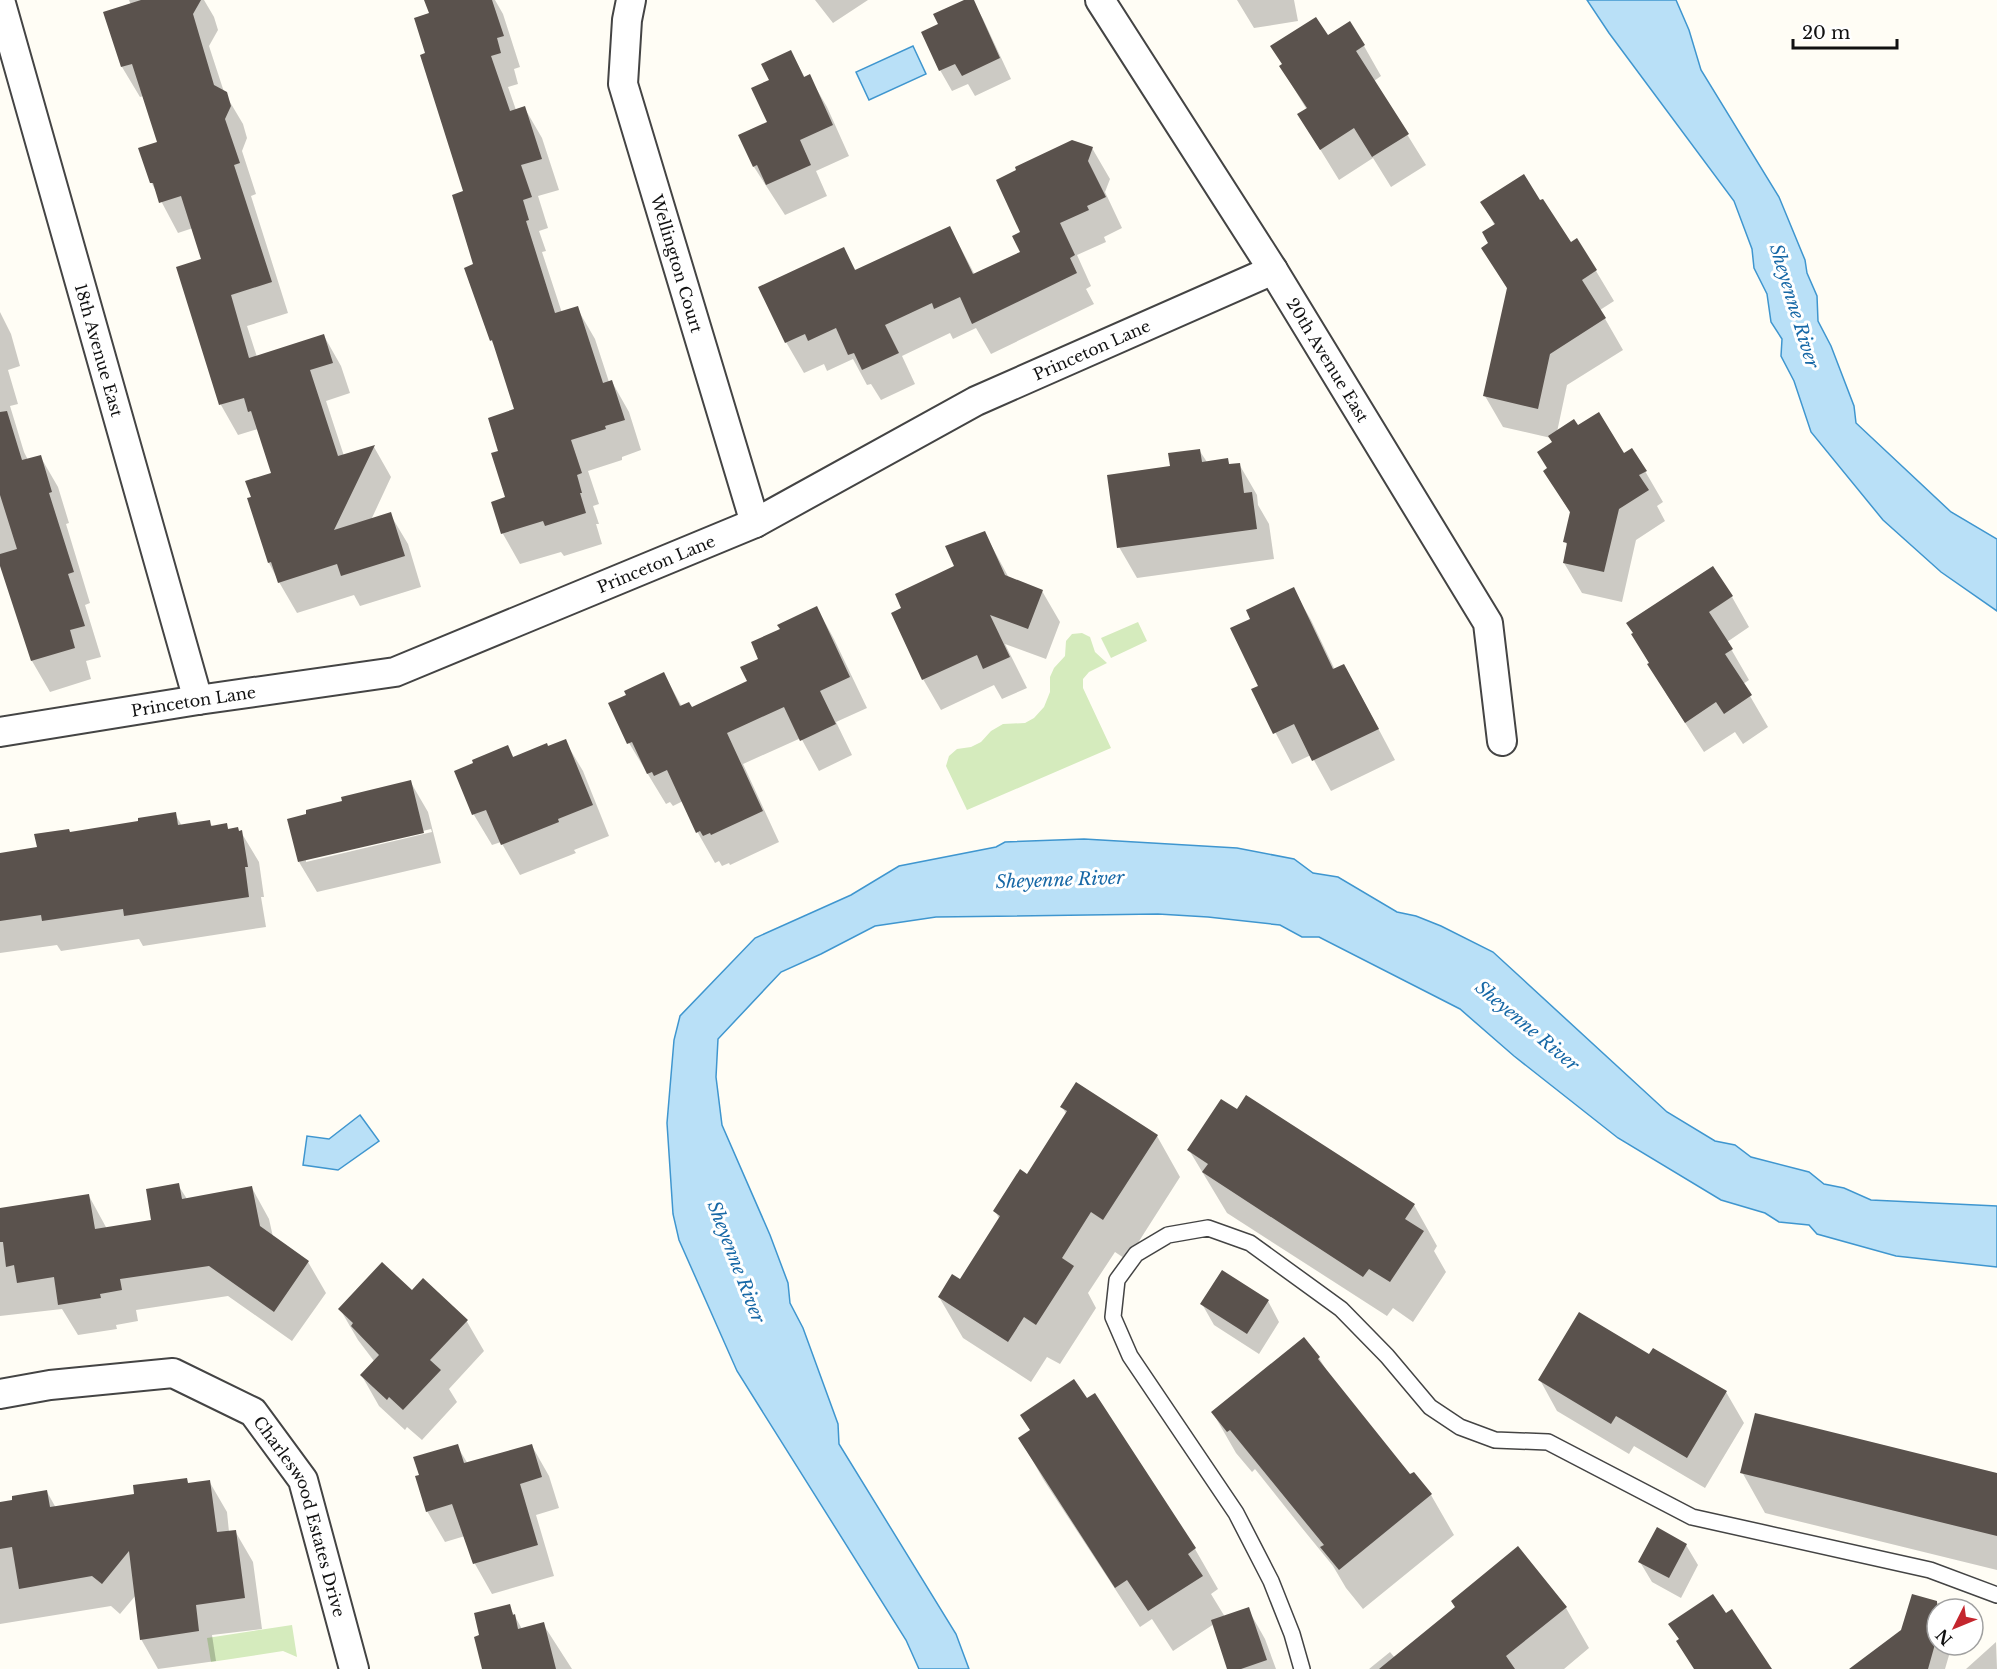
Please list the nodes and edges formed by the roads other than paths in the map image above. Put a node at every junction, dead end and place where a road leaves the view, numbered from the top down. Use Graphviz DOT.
graph roads {
  1 [pos="0,0"];
  2 [pos="631,0"];
  3 [pos="1100,0"];
  4 [pos="1273,270"];
  5 [pos="754,523"];
  6 [pos="198,700"];
  7 [pos="0,732"];
  8 [pos="1502,741"];
  9 [pos="0,1394"];
  10 [pos="1997,1595"];
  11 [pos="354,1669"];
  12 [pos="1302,1669"];
  1 -- 6 [label="street, 18th Avenue East"];
  2 -- 5 [label="street, Wellington Court"];
  3 -- 4 [label="street, 20th Avenue East"];
  4 -- 5 [label="street, Princeton Lane"];
  4 -- 8 [label="street, 20th Avenue East"];
  5 -- 6 [label="street, Princeton Lane"];
  6 -- 7 [label="street, Princeton Lane"];
  9 -- 11 [label="street, Charleswood Estates Drive"];
  10 -- 12 [label="lane"];
}
